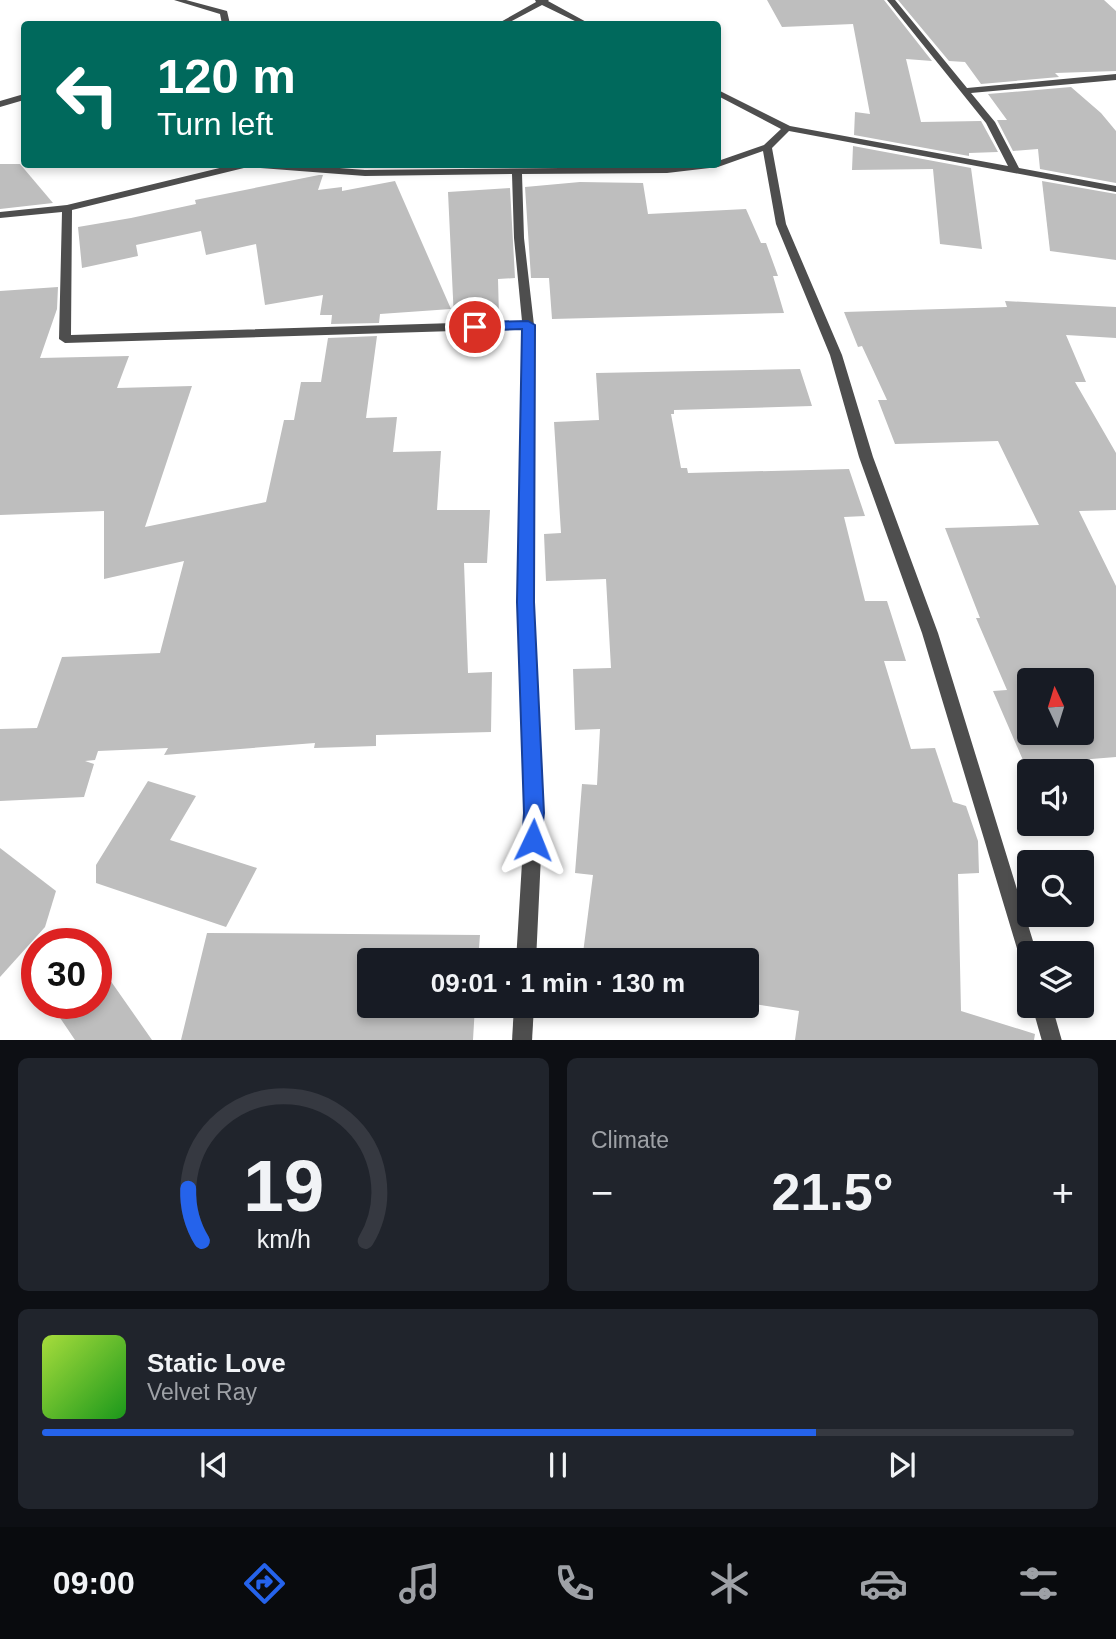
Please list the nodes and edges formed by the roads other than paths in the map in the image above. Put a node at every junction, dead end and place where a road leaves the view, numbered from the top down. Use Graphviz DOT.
graph roads {
  1 [pos="178,0"];
  2 [pos="542,0"];
  3 [pos="891,0"];
  4 [pos="225,21"];
  5 [pos="506,21"];
  6 [pos="580,21"];
  7 [pos="1116,77"];
  8 [pos="963,91"];
  9 [pos="721,95"];
  10 [pos="21,98"];
  11 [pos="0,104"];
  12 [pos="787,128"];
  13 [pos="766,147"];
  14 [pos="721,163"];
  15 [pos="232,168"];
  16 [pos="289,168"];
  17 [pos="684,168"];
  18 [pos="517,171"];
  19 [pos="1016,173"];
  20 [pos="1116,189"];
  21 [pos="67,208"];
  22 [pos="0,215"];
  23 [pos="528,325"];
  24 [pos="1024,941"];
  25 [pos="527,948"];
  26 [pos="523,1018"];
  27 [pos="1045,1018"];
  28 [pos="522,1040"];
  29 [pos="1052,1040"];
  1 -- 4 [label="street"];
  2 -- 5 [label="street"];
  2 -- 6 [label="street"];
  3 -- 8 [label="street"];
  7 -- 8 [label="street"];
  8 -- 19 [label="street"];
  9 -- 12 [label="street"];
  10 -- 11 [label="street"];
  12 -- 13 [label="street"];
  12 -- 19 [label="street"];
  13 -- 14 [label="street"];
  13 -- 24 [label="street"];
  15 -- 21 [label="street"];
  16 -- 18 [label="street"];
  17 -- 18 [label="street"];
  18 -- 23 [label="street"];
  19 -- 20 [label="street"];
  21 -- 22 [label="street"];
  21 -- 23 [label="street"];
  23 -- 25 [label="street"];
  26 -- 28 [label="street"];
  27 -- 29 [label="street"];
}
